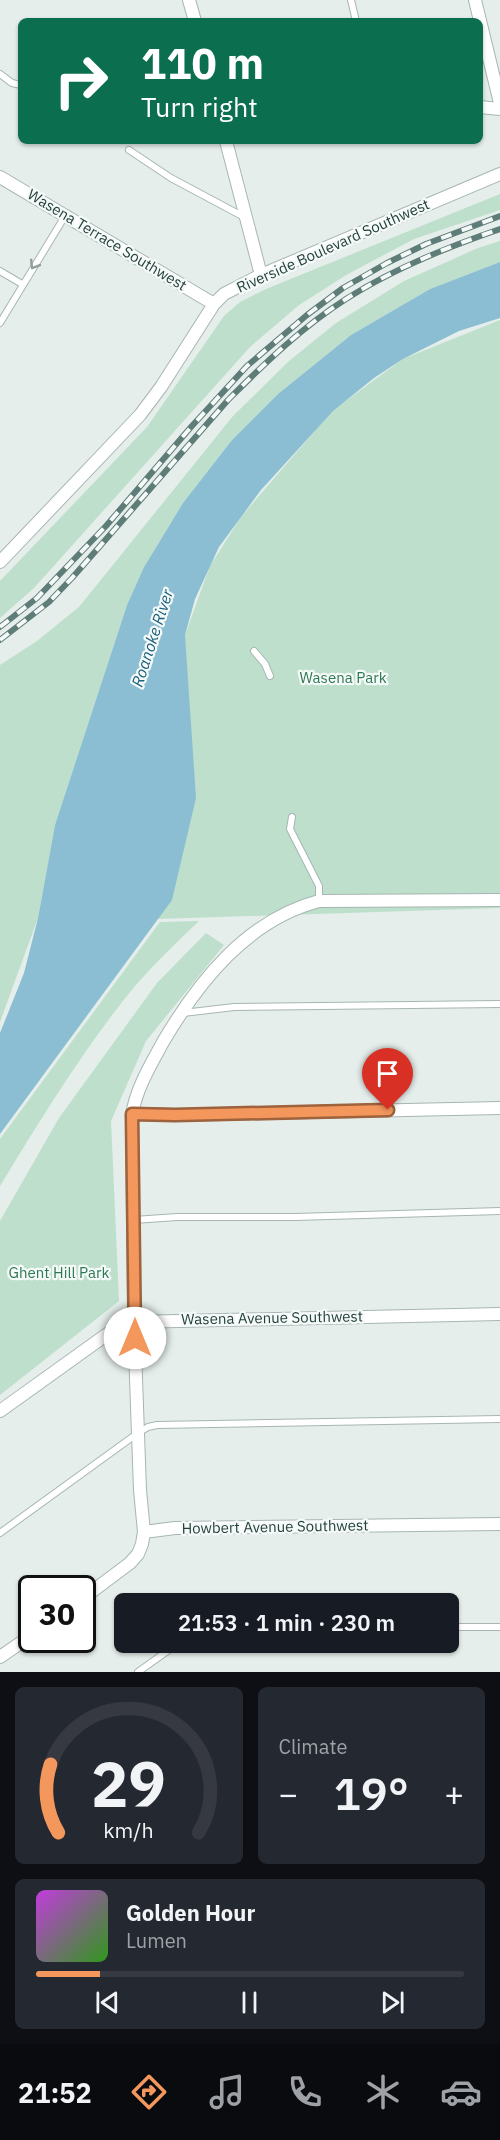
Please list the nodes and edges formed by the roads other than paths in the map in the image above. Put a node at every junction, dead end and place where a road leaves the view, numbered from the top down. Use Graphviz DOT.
graph roads {
  1 [pos="189,0"];
  2 [pos="351,0"];
  3 [pos="475,0"];
  4 [pos="194,18"];
  5 [pos="355,18"];
  6 [pos="479,18"];
  7 [pos="483,33"];
  8 [pos="0,74"];
  9 [pos="18,84"];
  10 [pos="500,102"];
  11 [pos="483,107"];
  12 [pos="500,108"];
  13 [pos="227,144"];
  14 [pos="129,150"];
  15 [pos="500,174"];
  16 [pos="0,177"];
  17 [pos="65,216"];
  18 [pos="247,218"];
  19 [pos="0,271"];
  20 [pos="261,275"];
  21 [pos="22,285"];
  22 [pos="214,304"];
  23 [pos="0,323"];
  24 [pos="0,562"];
  25 [pos="254,651"];
  26 [pos="270,676"];
  27 [pos="292,817"];
  28 [pos="500,900"];
  29 [pos="319,901"];
  30 [pos="500,1004"];
  31 [pos="180,1014"];
  32 [pos="500,1108"];
  33 [pos="132,1114"];
  34 [pos="500,1211"];
  35 [pos="134,1220"];
  36 [pos="500,1314"];
  37 [pos="134,1322"];
  38 [pos="0,1411"];
  39 [pos="500,1419"];
  40 [pos="138,1433"];
  41 [pos="500,1524"];
  42 [pos="144,1532"];
  43 [pos="0,1533"];
  44 [pos="96,1588"];
  45 [pos="459,1627"];
  46 [pos="500,1627"];
  47 [pos="18,1645"];
  48 [pos="165,1653"];
  49 [pos="0,1657"];
  50 [pos="138,1672"];
  1 -- 4 [label="street"];
  2 -- 5 [label="lane"];
  3 -- 6 [label="street"];
  7 -- 10 [label="street"];
  8 -- 9 [label="lane"];
  11 -- 12 [label="street"];
  13 -- 18 [label="street"];
  14 -- 18 [label="lane"];
  15 -- 20 [label="street, Riverside Boulevard Southwest"];
  16 -- 17 [label="street, Wasena Terrace Southwest"];
  17 -- 21 [label="lane, one-way"];
  17 -- 22 [label="street, Wasena Terrace Southwest"];
  18 -- 20 [label="street"];
  19 -- 21 [label="lane"];
  20 -- 22 [label="street, Riverside Boulevard Southwest"];
  21 -- 23 [label="lane"];
  22 -- 24 [label="street, Riverside Boulevard Southwest"];
  25 -- 26 [label="lane"];
  27 -- 29 [label="lane"];
  28 -- 29 [label="street"];
  29 -- 31 [label="street"];
  30 -- 31 [label="lane"];
  31 -- 33 [label="street"];
  32 -- 33 [label="street"];
  33 -- 35 [label="street"];
  34 -- 35 [label="lane"];
  35 -- 37 [label="street"];
  36 -- 37 [label="street, Wasena Avenue Southwest"];
  37 -- 38 [label="street, Wasena Avenue Southwest"];
  37 -- 40 [label="street"];
  39 -- 40 [label="lane"];
  40 -- 42 [label="street"];
  40 -- 43 [label="lane"];
  41 -- 42 [label="street, Howbert Avenue Southwest"];
  42 -- 44 [label="street"];
  45 -- 46 [label="lane"];
  47 -- 49 [label="street"];
  48 -- 50 [label="lane"];
}
